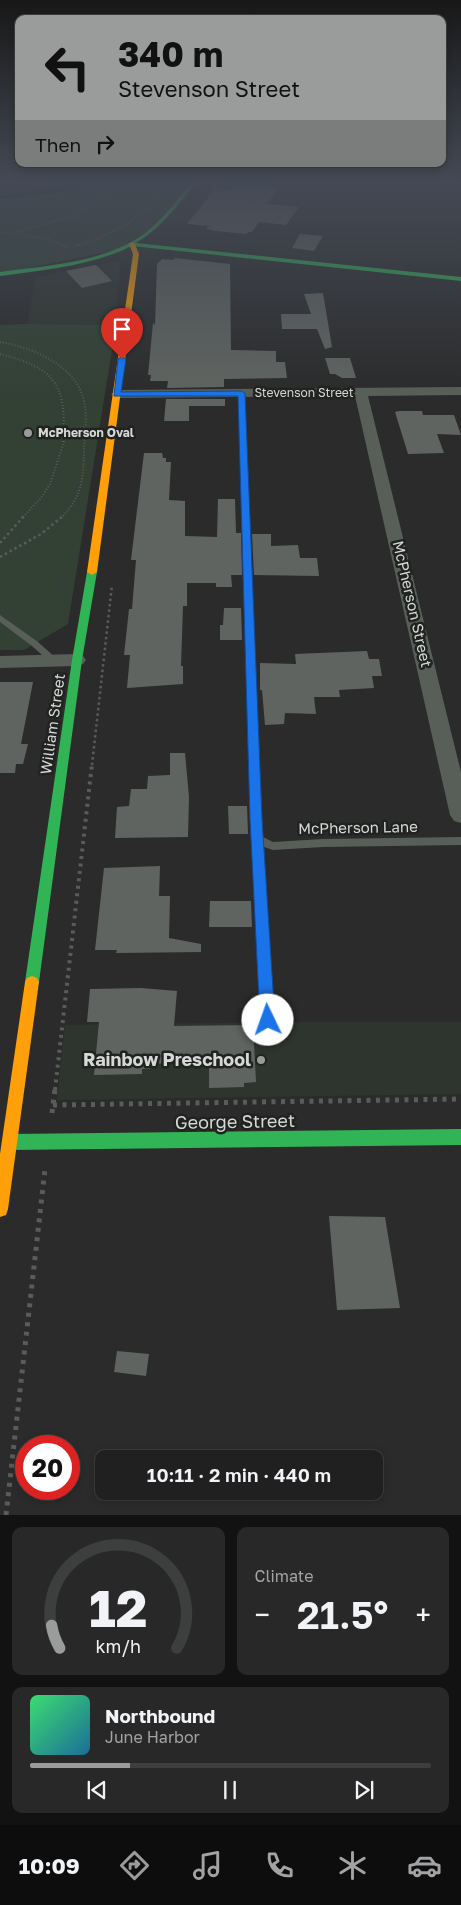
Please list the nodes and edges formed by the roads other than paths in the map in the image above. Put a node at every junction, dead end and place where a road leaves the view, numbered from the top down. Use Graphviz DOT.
graph roads {
  1 [pos="104,254"];
  2 [pos="136,254"];
  3 [pos="223,254"];
  4 [pos="0,274"];
  5 [pos="461,279"];
  6 [pos="461,392"];
  7 [pos="241,393"];
  8 [pos="361,393"];
  9 [pos="117,394"];
  10 [pos="0,618"];
  11 [pos="77,660"];
  12 [pos="54,661"];
  13 [pos="0,662"];
  14 [pos="454,754"];
  15 [pos="461,815"];
  16 [pos="258,838"];
  17 [pos="461,841"];
  18 [pos="268,1020"];
  19 [pos="461,1137"];
  20 [pos="10,1142"];
  21 [pos="0,1209"];
  1 -- 4 [label="street"];
  2 -- 9 [label="street, William Street"];
  3 -- 5 [label="street"];
  6 -- 8 [label="street, Stevenson Street"];
  7 -- 8 [label="street, Stevenson Street"];
  7 -- 9 [label="street, Stevenson Street"];
  7 -- 16 [label="lane"];
  8 -- 14 [label="street, McPherson Street"];
  9 -- 11 [label="street, William Street"];
  10 -- 12 [label="lane"];
  11 -- 12 [label="street"];
  11 -- 20 [label="street, William Street"];
  12 -- 13 [label="street"];
  14 -- 15 [label="street, McPherson Street"];
  16 -- 17 [label="lane, McPherson Lane"];
  16 -- 18 [label="lane"];
  19 -- 20 [label="street, George Street"];
  20 -- 21 [label="street, William Street"];
}
